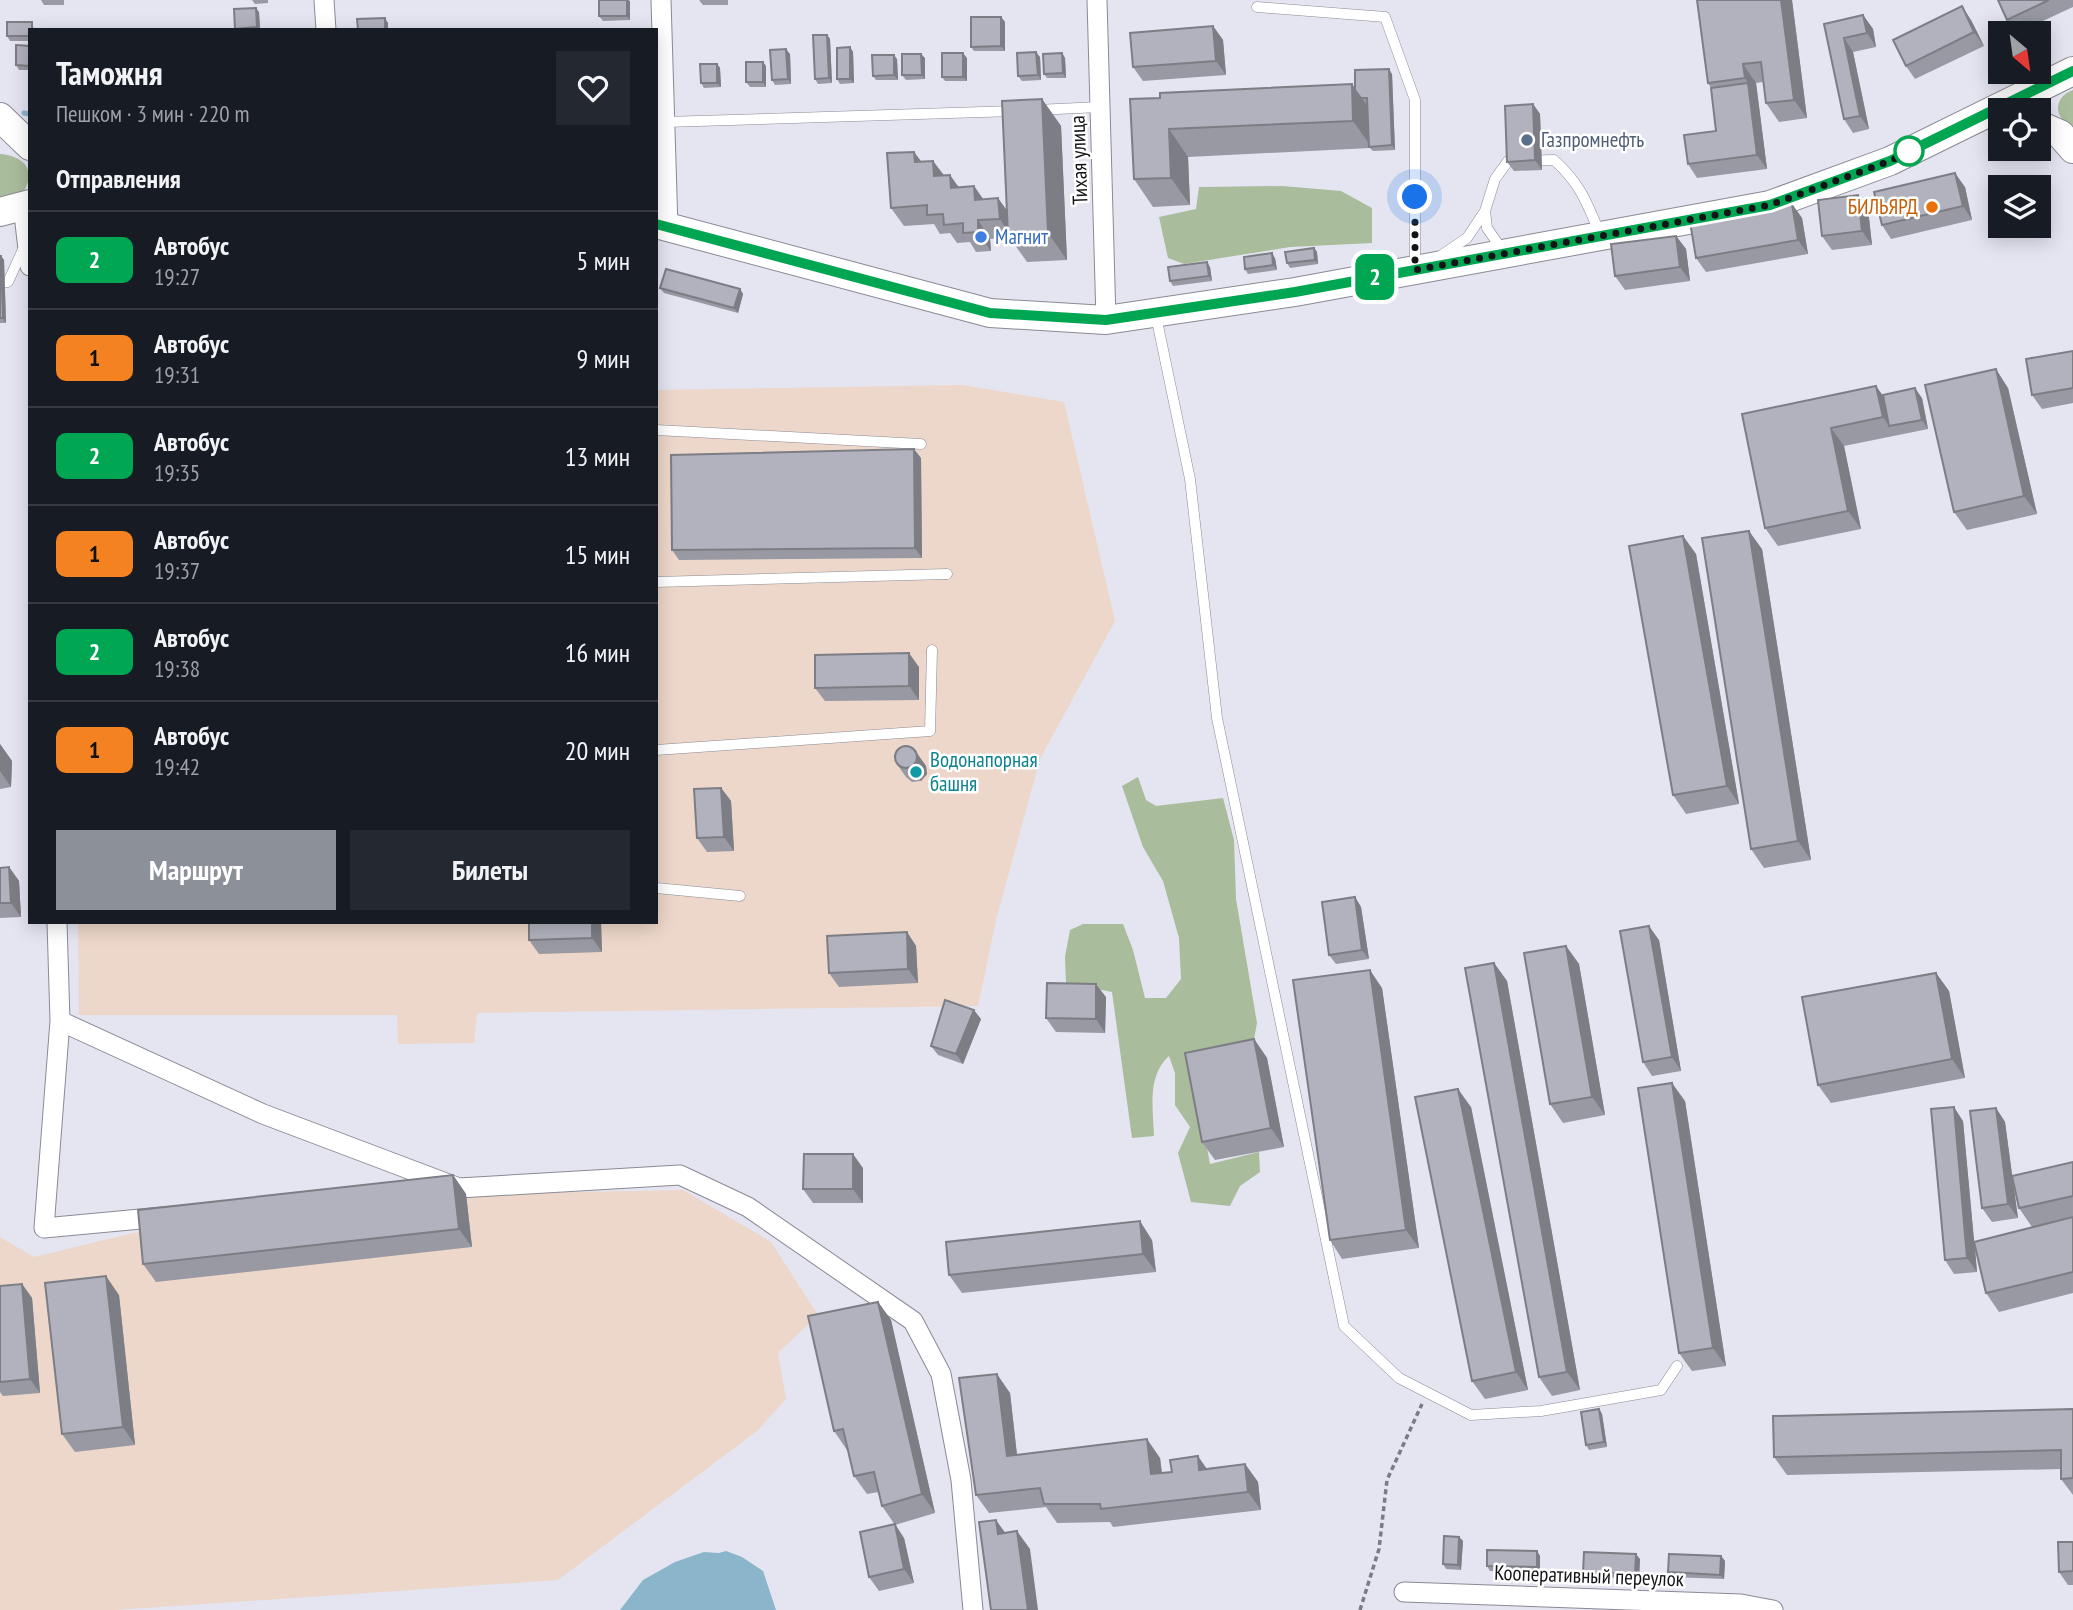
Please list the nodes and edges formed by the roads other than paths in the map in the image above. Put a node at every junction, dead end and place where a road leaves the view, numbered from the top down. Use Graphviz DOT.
graph roads {
  1 [pos="324,0"];
  2 [pos="661,0"];
  3 [pos="1097,0"];
  4 [pos="1257,7"];
  5 [pos="326,28"];
  6 [pos="2073,71"];
  7 [pos="2023,98"];
  8 [pos="1100,107"];
  9 [pos="1988,116"];
  10 [pos="0,117"];
  11 [pos="665,122"];
  12 [pos="2051,130"];
  13 [pos="20,140"];
  14 [pos="2073,149"];
  15 [pos="21,206"];
  16 [pos="1485,211"];
  17 [pos="662,226"];
  18 [pos="1600,235"];
  19 [pos="27,240"];
  20 [pos="28,249"];
  21 [pos="1505,253"];
  22 [pos="1421,269"];
  23 [pos="0,283"];
  24 [pos="1155,313"];
  25 [pos="1106,320"];
  26 [pos="658,430"];
  27 [pos="921,444"];
  28 [pos="947,574"];
  29 [pos="658,582"];
  30 [pos="932,650"];
  31 [pos="658,750"];
  32 [pos="658,888"];
  33 [pos="740,896"];
  34 [pos="57,924"];
  35 [pos="60,1021"];
  36 [pos="459,1188"];
  37 [pos="418,1192"];
  38 [pos="182,1215"];
  39 [pos="1677,1366"];
  40 [pos="1404,1592"];
  41 [pos="973,1610"];
  42 [pos="1773,1610"];
  1 -- 5 [label="street"];
  2 -- 11 [label="street"];
  3 -- 8 [label="street, Тихая улица"];
  4 -- 22 [label="lane"];
  6 -- 7 [label="street"];
  8 -- 11 [label="lane"];
  8 -- 25 [label="street, Тихая улица"];
  9 -- 18 [label="street"];
  10 -- 13 [label="street"];
  11 -- 17 [label="street"];
  12 -- 14 [label="street"];
  15 -- 19 [label="street"];
  16 -- 18 [label="lane"];
  16 -- 21 [label="lane"];
  16 -- 22 [label="lane"];
  17 -- 25 [label="street"];
  18 -- 21 [label="street"];
  19 -- 20 [label="street"];
  19 -- 23 [label="lane"];
  21 -- 22 [label="street"];
  22 -- 24 [label="street"];
  24 -- 25 [label="street"];
  24 -- 39 [label="lane"];
  26 -- 27 [label="lane"];
  28 -- 29 [label="lane"];
  30 -- 31 [label="lane"];
  32 -- 33 [label="lane"];
  34 -- 35 [label="street"];
  35 -- 36 [label="street"];
  35 -- 38 [label="street"];
  36 -- 37 [label="street"];
  36 -- 41 [label="street"];
  40 -- 42 [label="street, Кооперативный переулок"];
}
